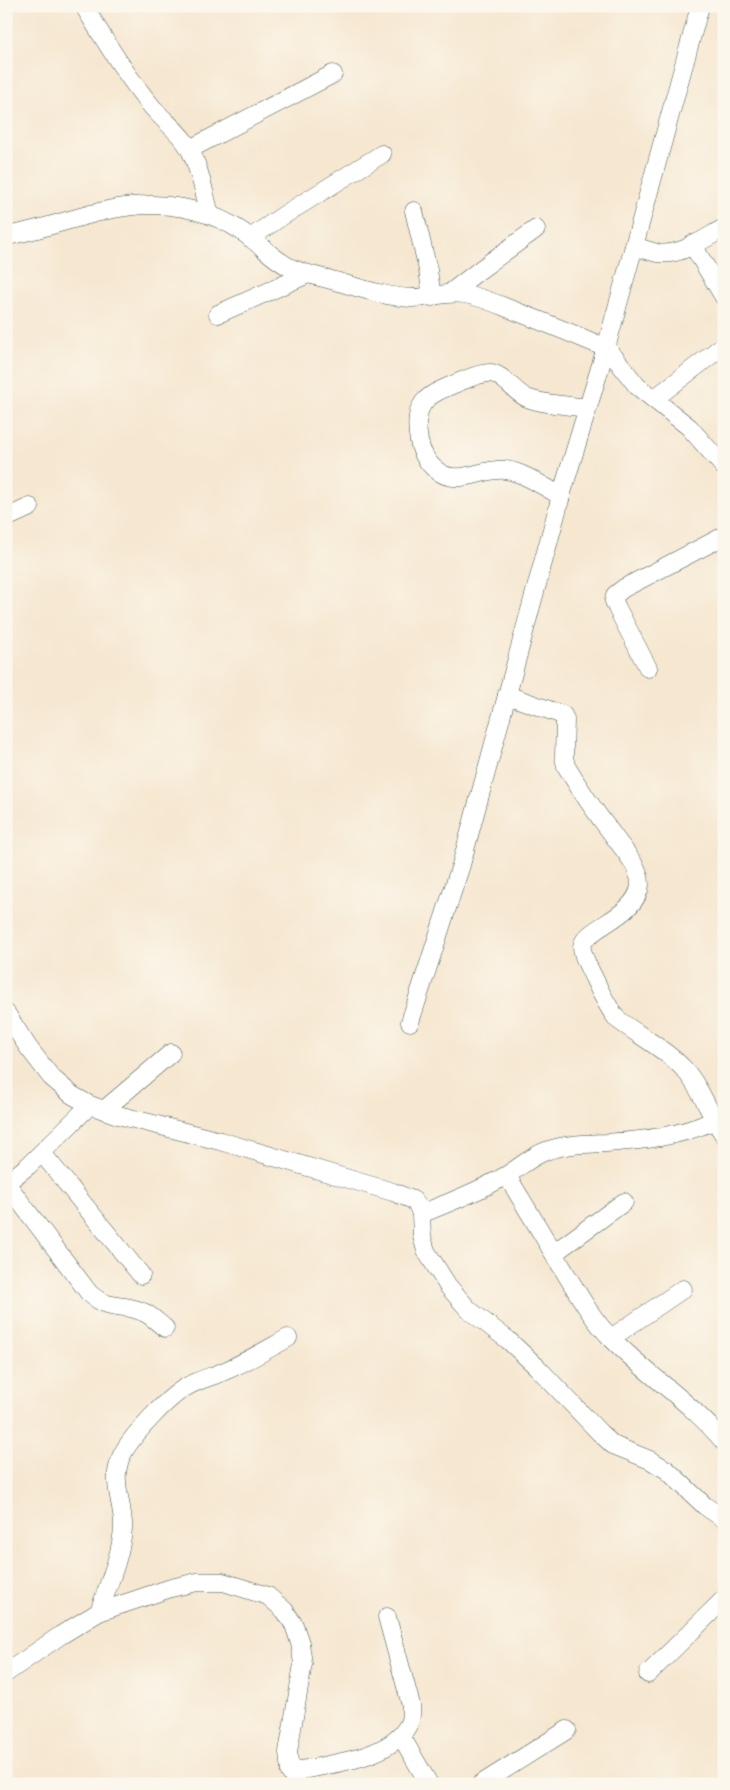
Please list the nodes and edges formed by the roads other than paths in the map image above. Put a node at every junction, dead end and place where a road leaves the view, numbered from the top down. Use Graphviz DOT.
graph roads {
  1 [pos="84,6"];
  2 [pos="700,6"];
  3 [pos="333,74"];
  4 [pos="190,148"];
  5 [pos="382,154"];
  6 [pos="414,211"];
  7 [pos="210,214"];
  8 [pos="724,228"];
  9 [pos="536,229"];
  10 [pos="6,236"];
  11 [pos="250,238"];
  12 [pos="692,244"];
  13 [pos="634,247"];
  14 [pos="308,274"];
  15 [pos="450,293"];
  16 [pos="432,297"];
  17 [pos="724,297"];
  18 [pos="218,314"];
  19 [pos="724,345"];
  20 [pos="606,348"];
  21 [pos="654,399"];
  22 [pos="588,408"];
  23 [pos="724,467"];
  24 [pos="561,496"];
  25 [pos="30,506"];
  26 [pos="6,518"];
  27 [pos="724,536"];
  28 [pos="648,668"];
  29 [pos="507,695"];
  30 [pos="6,1013"];
  31 [pos="410,1022"];
  32 [pos="171,1053"];
  33 [pos="97,1108"];
  34 [pos="714,1120"];
  35 [pos="724,1135"];
  36 [pos="42,1153"];
  37 [pos="507,1176"];
  38 [pos="6,1183"];
  39 [pos="624,1202"];
  40 [pos="421,1214"];
  41 [pos="554,1253"];
  42 [pos="142,1275"];
  43 [pos="683,1289"];
  44 [pos="165,1328"];
  45 [pos="288,1338"];
  46 [pos="611,1338"];
  47 [pos="721,1433"];
  48 [pos="724,1519"];
  49 [pos="724,1599"];
  50 [pos="99,1612"];
  51 [pos="387,1617"];
  52 [pos="6,1674"];
  53 [pos="648,1674"];
  54 [pos="567,1730"];
  55 [pos="401,1736"];
  56 [pos="294,1778"];
  57 [pos="429,1784"];
  58 [pos="481,1784"];
  1 -- 4 [label="street"];
  2 -- 13 [label="street"];
  3 -- 4 [label="street"];
  4 -- 7 [label="street"];
  5 -- 11 [label="street"];
  6 -- 16 [label="street"];
  7 -- 10 [label="street"];
  7 -- 11 [label="street"];
  8 -- 12 [label="street"];
  9 -- 15 [label="street"];
  11 -- 14 [label="street"];
  12 -- 13 [label="street"];
  12 -- 17 [label="street"];
  13 -- 20 [label="street"];
  14 -- 16 [label="street"];
  14 -- 18 [label="street"];
  15 -- 16 [label="street"];
  15 -- 20 [label="street"];
  19 -- 21 [label="street"];
  20 -- 21 [label="street"];
  20 -- 22 [label="street"];
  21 -- 23 [label="street"];
  22 -- 24 [label="street"];
  22 -- 24 [label="street"];
  24 -- 29 [label="street"];
  25 -- 26 [label="street"];
  27 -- 28 [label="street"];
  29 -- 31 [label="street"];
  29 -- 34 [label="street"];
  30 -- 33 [label="street"];
  32 -- 33 [label="street"];
  33 -- 36 [label="street"];
  33 -- 40 [label="street"];
  34 -- 35 [label="street"];
  34 -- 37 [label="street"];
  36 -- 38 [label="street"];
  36 -- 42 [label="street"];
  37 -- 40 [label="street"];
  37 -- 41 [label="street"];
  38 -- 44 [label="street"];
  39 -- 41 [label="street"];
  40 -- 48 [label="street"];
  41 -- 46 [label="street"];
  43 -- 46 [label="street"];
  45 -- 50 [label="street"];
  46 -- 47 [label="street"];
  49 -- 53 [label="street"];
  50 -- 52 [label="street"];
  50 -- 56 [label="street"];
  51 -- 55 [label="street"];
  54 -- 58 [label="street"];
  55 -- 56 [label="street"];
  55 -- 57 [label="street"];
}
